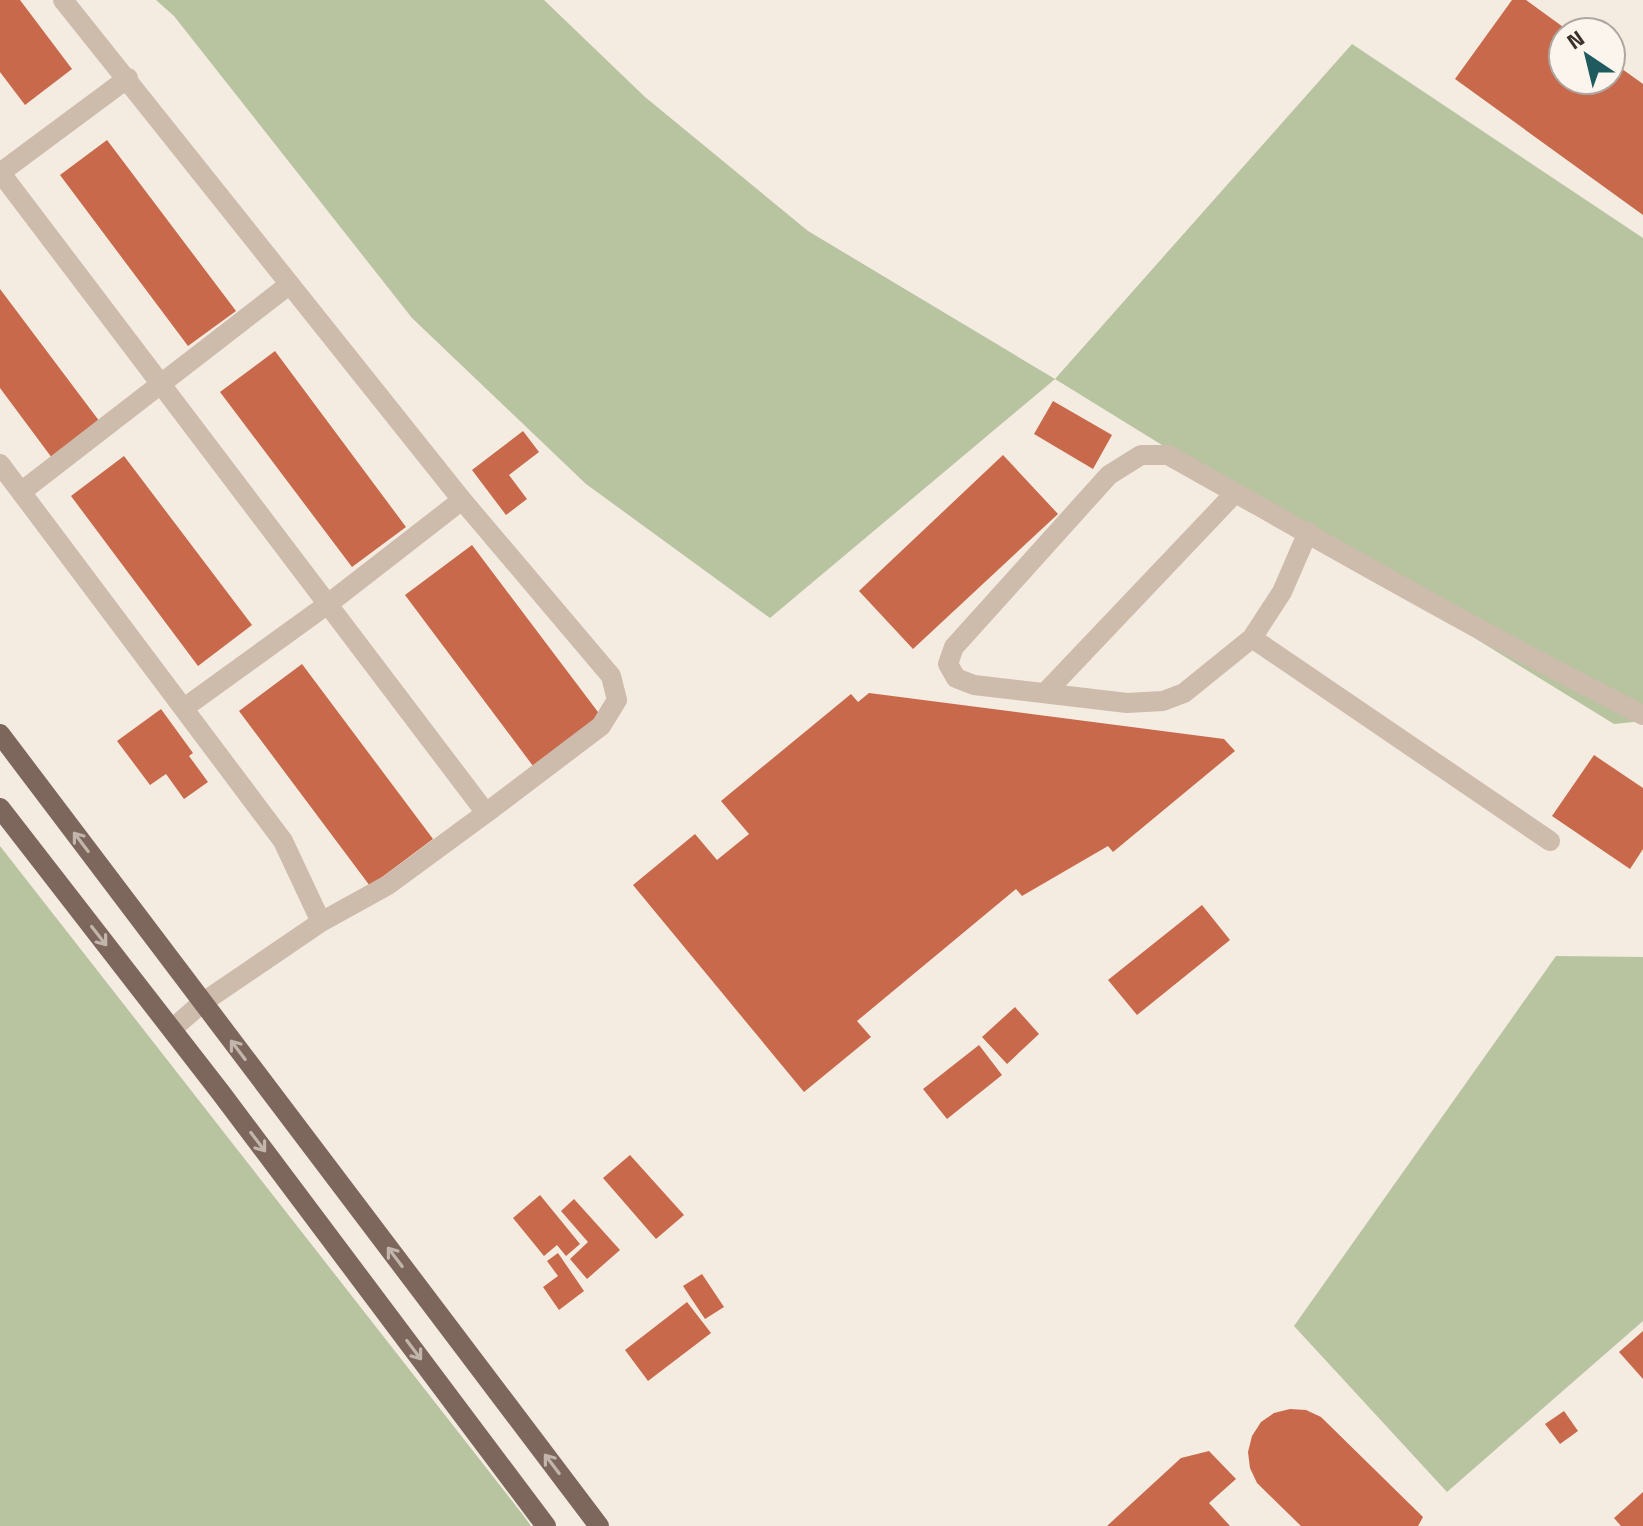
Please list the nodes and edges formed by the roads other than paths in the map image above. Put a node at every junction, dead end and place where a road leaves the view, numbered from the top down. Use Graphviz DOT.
graph roads {
  1 [pos="63,0"];
  2 [pos="128,78"];
  3 [pos="0,172"];
  4 [pos="290,284"];
  5 [pos="162,385"];
  6 [pos="0,464"];
  7 [pos="21,492"];
  8 [pos="1235,493"];
  9 [pos="462,500"];
  10 [pos="1308,532"];
  11 [pos="328,604"];
  12 [pos="1252,638"];
  13 [pos="1045,693"];
  14 [pos="184,708"];
  15 [pos="1643,715"];
  16 [pos="0,734"];
  17 [pos="0,808"];
  18 [pos="486,813"];
  19 [pos="1550,841"];
  20 [pos="321,922"];
  21 [pos="202,1003"];
  22 [pos="172,1029"];
  23 [pos="546,1526"];
  24 [pos="599,1526"];
  1 -- 2 [label="lane"];
  2 -- 3 [label="lane"];
  2 -- 4 [label="lane"];
  3 -- 5 [label="lane"];
  4 -- 5 [label="lane"];
  4 -- 9 [label="lane"];
  5 -- 7 [label="lane"];
  5 -- 11 [label="lane"];
  6 -- 7 [label="lane"];
  7 -- 14 [label="lane"];
  8 -- 10 [label="lane"];
  8 -- 13 [label="lane"];
  8 -- 13 [label="lane"];
  9 -- 11 [label="lane"];
  9 -- 18 [label="lane"];
  10 -- 12 [label="lane"];
  10 -- 15 [label="lane"];
  11 -- 14 [label="lane"];
  11 -- 18 [label="lane"];
  12 -- 13 [label="lane"];
  12 -- 19 [label="lane"];
  14 -- 20 [label="lane"];
  21 -- 16 [label="main road, one-way"];
  17 -- 22 [label="main road, one-way"];
  18 -- 20 [label="lane"];
  20 -- 21 [label="lane"];
  21 -- 22 [label="lane"];
  24 -- 21 [label="main road, one-way"];
  22 -- 23 [label="main road, one-way"];
}
